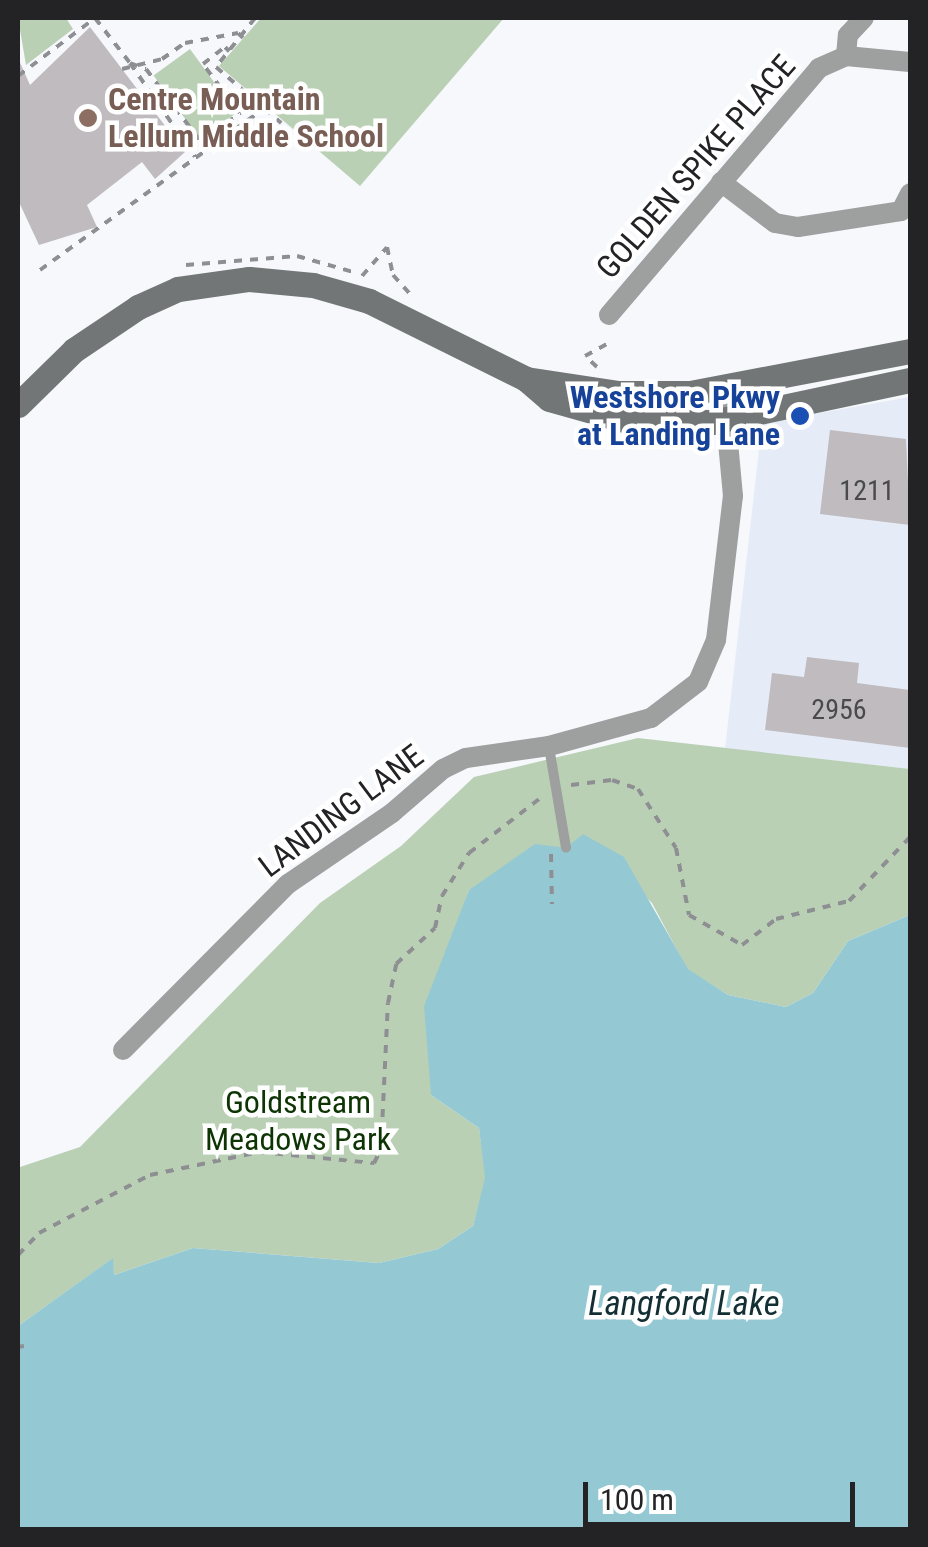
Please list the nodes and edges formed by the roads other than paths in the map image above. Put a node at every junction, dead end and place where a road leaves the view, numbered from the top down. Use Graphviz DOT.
graph roads {
  1 [pos="864,18"];
  2 [pos="846,56"];
  3 [pos="910,62"];
  4 [pos="721,182"];
  5 [pos="910,194"];
  6 [pos="610,315"];
  7 [pos="910,351"];
  8 [pos="526,379"];
  9 [pos="910,380"];
  10 [pos="723,389"];
  11 [pos="18,405"];
  12 [pos="727,419"];
  13 [pos="548,746"];
  14 [pos="566,848"];
  15 [pos="123,1050"];
  1 -- 2 [label="street, GOLDEN SPIKE PLACE"];
  2 -- 3 [label="street"];
  2 -- 4 [label="street, GOLDEN SPIKE PLACE"];
  4 -- 5 [label="street"];
  4 -- 6 [label="street, GOLDEN SPIKE PLACE"];
  7 -- 10 [label="main road"];
  8 -- 10 [label="main road"];
  8 -- 11 [label="main road"];
  8 -- 12 [label="main road"];
  9 -- 12 [label="main road"];
  10 -- 12 [label="street, LANDING LANE"];
  12 -- 13 [label="street, LANDING LANE"];
  13 -- 14 [label="lane"];
  13 -- 15 [label="street, LANDING LANE"];
}
